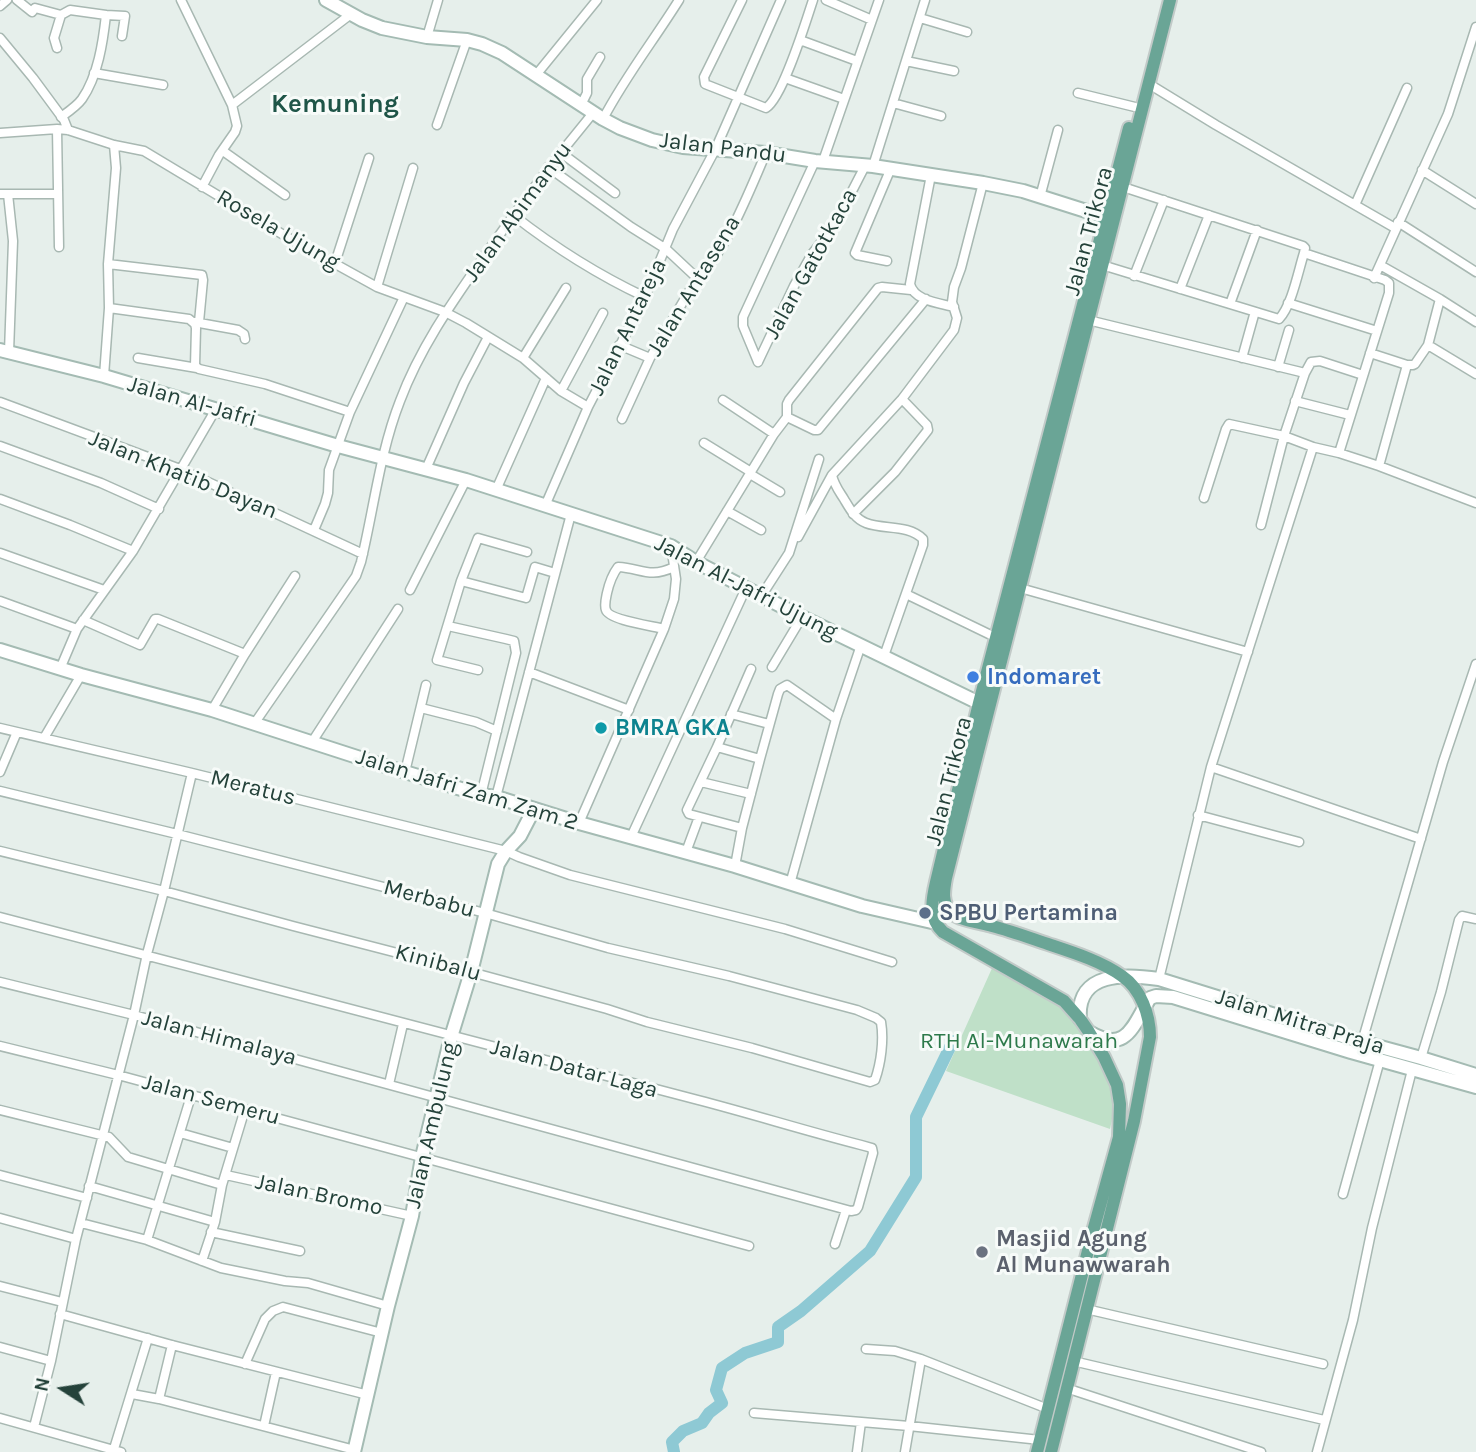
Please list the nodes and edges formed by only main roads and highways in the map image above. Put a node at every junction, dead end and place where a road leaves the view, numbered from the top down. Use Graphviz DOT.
graph roads {
  1 [pos="1163,0"];
  2 [pos="1170,0"];
  3 [pos="1125,160"];
  4 [pos="970,762"];
  5 [pos="966,777"];
  6 [pos="1098,1237"];
  7 [pos="1039,1446"];
  8 [pos="1051,1452"];
  1 -- 3 [label="main road, Jalan Trikora"];
  2 -- 3 [label="main road, Jalan Trikora"];
  3 -- 4 [label="main road, Jalan Trikora"];
  3 -- 4 [label="main road, Jalan Trikora"];
  4 -- 5 [label="main road, Jalan Trikora"];
  5 -- 6 [label="main road, Jalan Trikora"];
  5 -- 6 [label="main road, Jalan Trikora"];
  6 -- 7 [label="main road"];
  6 -- 8 [label="main road"];
}
